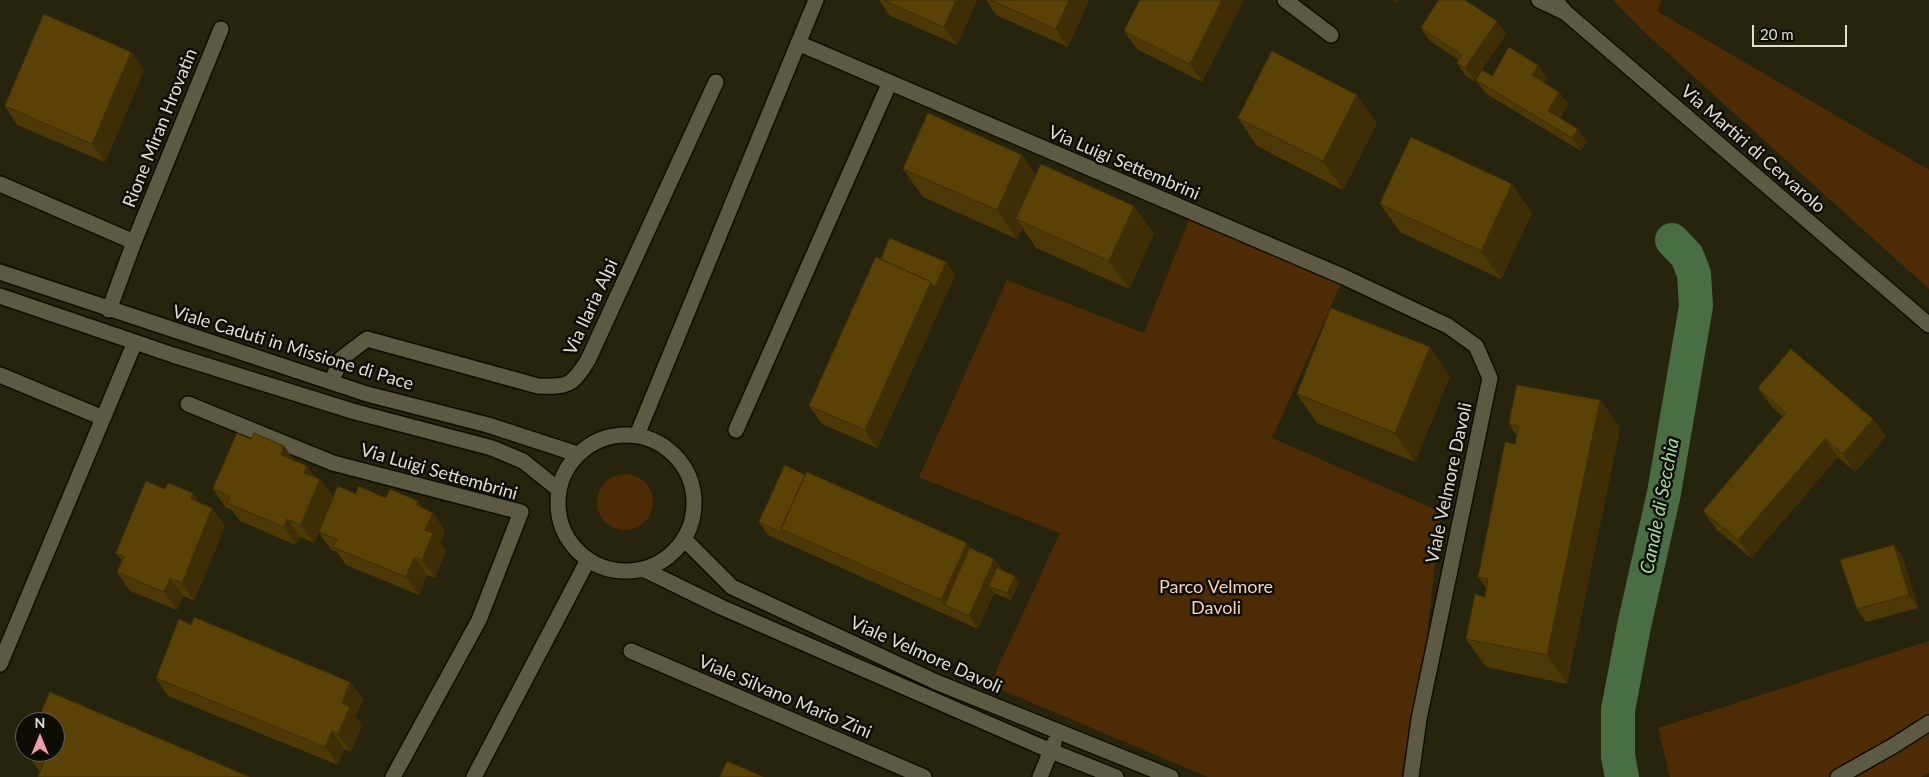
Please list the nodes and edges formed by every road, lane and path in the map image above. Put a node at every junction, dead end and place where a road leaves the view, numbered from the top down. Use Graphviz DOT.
graph roads {
  1 [pos="816,0"];
  2 [pos="1286,0"];
  3 [pos="1540,0"];
  4 [pos="1555,0"];
  5 [pos="1566,12"];
  6 [pos="221,29"];
  7 [pos="1331,35"];
  8 [pos="798,43"];
  9 [pos="716,82"];
  10 [pos="890,82"];
  11 [pos="0,184"];
  12 [pos="134,242"];
  13 [pos="0,272"];
  14 [pos="1344,277"];
  15 [pos="0,296"];
  16 [pos="109,310"];
  17 [pos="1929,325"];
  18 [pos="135,342"];
  19 [pos="0,375"];
  20 [pos="331,382"];
  21 [pos="188,404"];
  22 [pos="103,418"];
  23 [pos="736,430"];
  24 [pos="637,435"];
  25 [pos="577,454"];
  26 [pos="558,489"];
  27 [pos="684,539"];
  28 [pos="588,560"];
  29 [pos="643,570"];
  30 [pos="631,651"];
  31 [pos="0,664"];
  32 [pos="1929,723"];
  33 [pos="1059,733"];
  34 [pos="1051,751"];
  35 [pos="393,777"];
  36 [pos="474,777"];
  37 [pos="924,777"];
  38 [pos="1040,777"];
  39 [pos="1116,777"];
  40 [pos="1171,777"];
  41 [pos="1411,777"];
  42 [pos="1838,777"];
  1 -- 8 [label="street"];
  2 -- 7 [label="street"];
  3 -- 5 [label="street"];
  4 -- 5 [label="street, Via Martiri di Cervarolo"];
  5 -- 17 [label="street, Via Martiri di Cervarolo"];
  6 -- 12 [label="street, Rione Miran Hrovatin"];
  8 -- 10 [label="street, Via Luigi Settembrini"];
  8 -- 24 [label="street"];
  9 -- 20 [label="street, Via Ilaria Alpi"];
  10 -- 14 [label="street, Via Luigi Settembrini"];
  10 -- 23 [label="street"];
  11 -- 12 [label="street"];
  12 -- 16 [label="street, Rione Miran Hrovatin"];
  13 -- 16 [label="street, Viale Caduti in Missione di Pace"];
  14 -- 41 [label="street, Viale Velmore Davoli"];
  15 -- 18 [label="street"];
  16 -- 20 [label="street, Viale Caduti in Missione di Pace"];
  18 -- 22 [label="street"];
  18 -- 26 [label="street"];
  19 -- 22 [label="street"];
  20 -- 25 [label="street, Viale Caduti in Missione di Pace"];
  21 -- 35 [label="street, Via Luigi Settembrini"];
  22 -- 31 [label="street"];
  24 -- 25 [label="street"];
  24 -- 27 [label="street"];
  25 -- 26 [label="street"];
  26 -- 28 [label="street"];
  27 -- 29 [label="street"];
  27 -- 33 [label="street, Viale Velmore Davoli"];
  28 -- 29 [label="street"];
  28 -- 36 [label="street"];
  29 -- 34 [label="street, Viale Velmore Davoli"];
  30 -- 37 [label="street, Viale Silvano Mario Zini"];
  32 -- 42 [label="street"];
  33 -- 34 [label="street"];
  33 -- 40 [label="street, Viale Velmore Davoli"];
  34 -- 38 [label="street"];
  34 -- 39 [label="street, Viale Velmore Davoli"];
}
